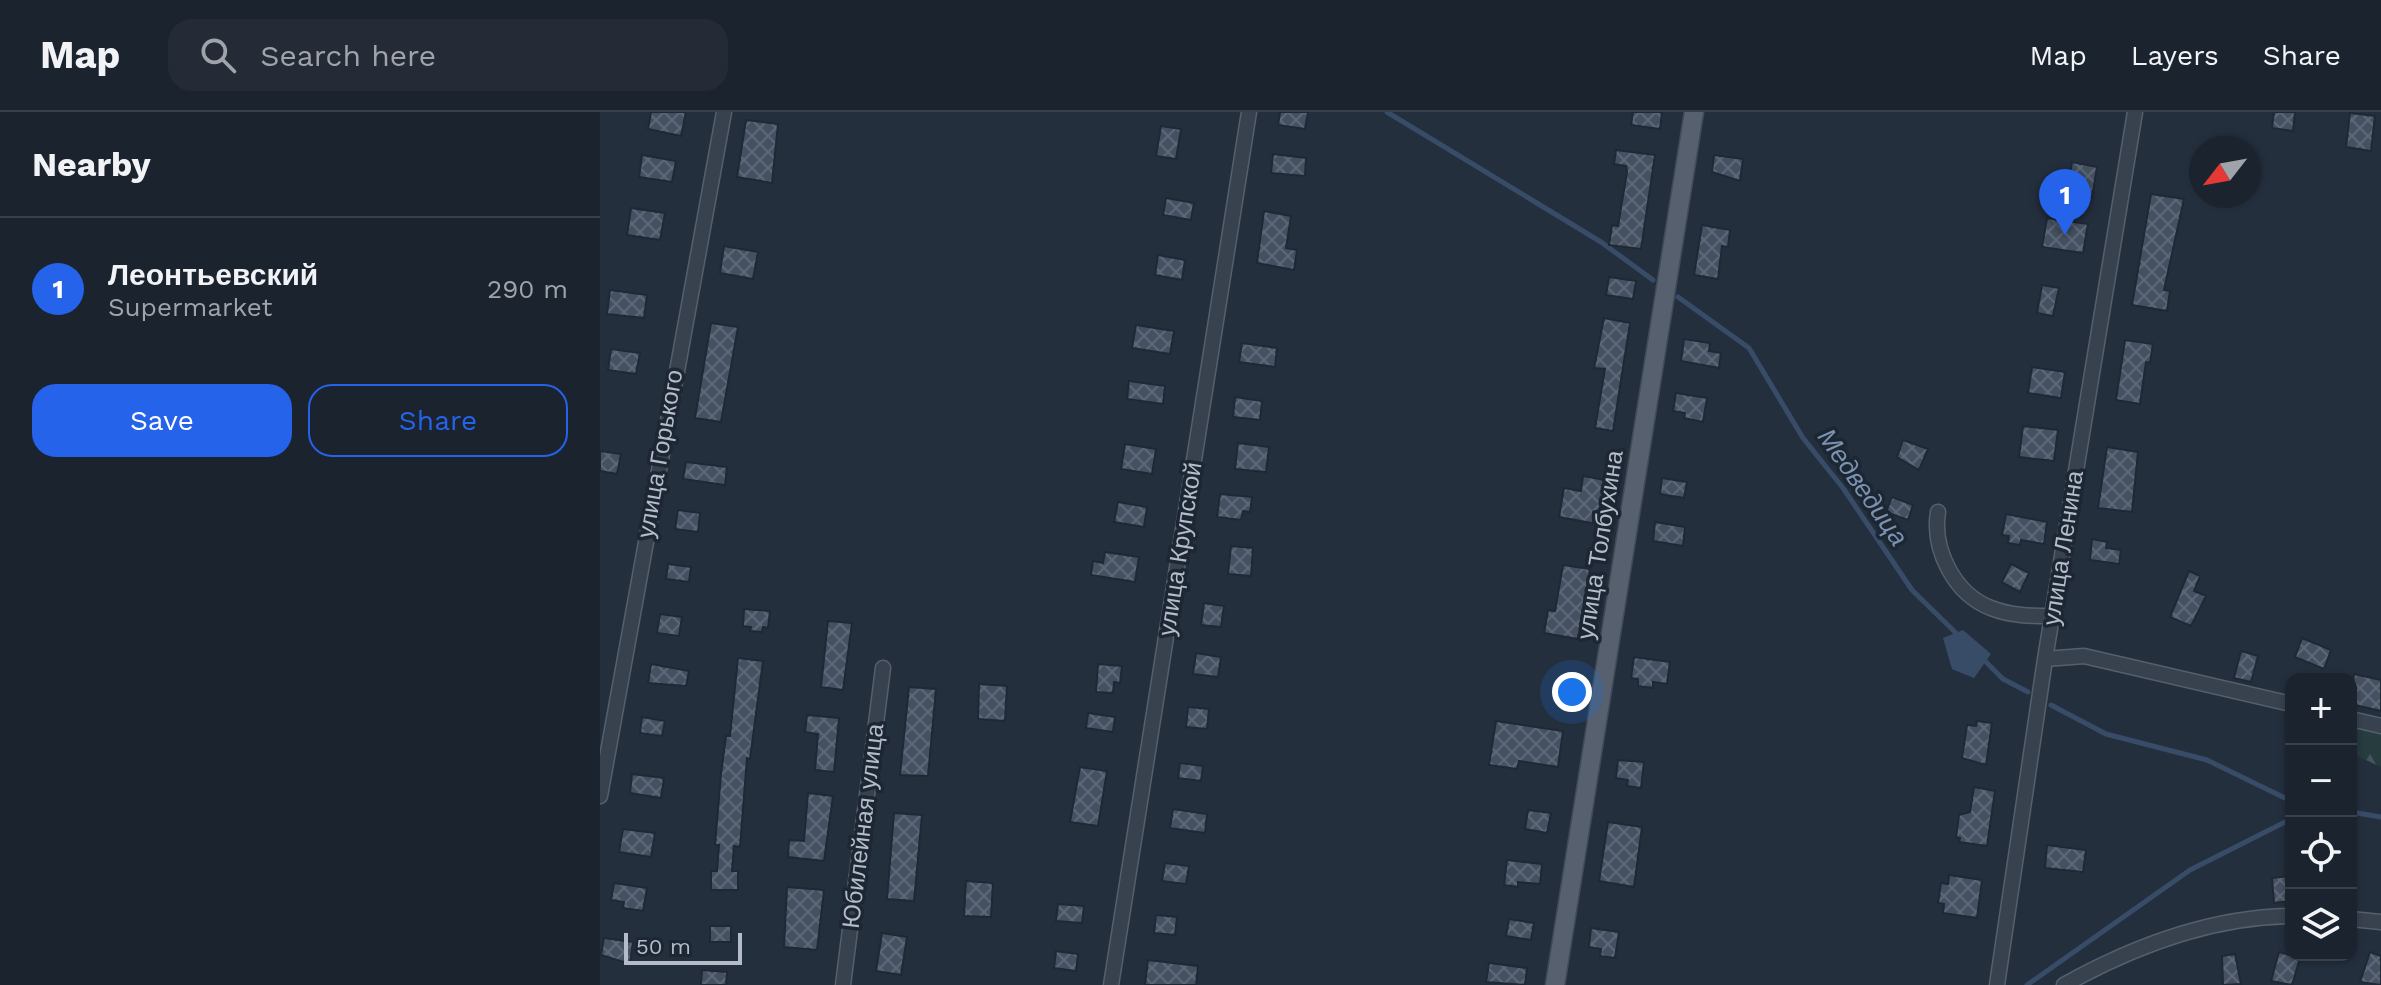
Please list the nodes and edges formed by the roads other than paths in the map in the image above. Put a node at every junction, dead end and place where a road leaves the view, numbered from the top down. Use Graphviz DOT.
graph roads {
  1 [pos="724,112"];
  2 [pos="1249,112"];
  3 [pos="1694,112"];
  4 [pos="2135,112"];
  5 [pos="1938,512"];
  6 [pos="2052,616"];
  7 [pos="2045,659"];
  8 [pos="883,668"];
  9 [pos="2285,703"];
  10 [pos="2357,720"];
  11 [pos="2381,726"];
  12 [pos="600,796"];
  13 [pos="2285,916"];
  14 [pos="2357,920"];
  15 [pos="2381,922"];
  16 [pos="843,985"];
  17 [pos="1111,985"];
  18 [pos="1555,985"];
  19 [pos="1997,985"];
  20 [pos="2064,985"];
  1 -- 12 [label="street, улица Горького"];
  2 -- 17 [label="street, улица Крупской"];
  3 -- 18 [label="main road, улица Толбухина"];
  4 -- 6 [label="street, улица Ленина"];
  5 -- 6 [label="street"];
  6 -- 7 [label="street, улица Ленина"];
  7 -- 9 [label="street"];
  7 -- 19 [label="street, улица Ленина"];
  8 -- 16 [label="street, Юбилейная улица"];
  10 -- 11 [label="street"];
  13 -- 20 [label="street"];
  14 -- 15 [label="street"];
}
